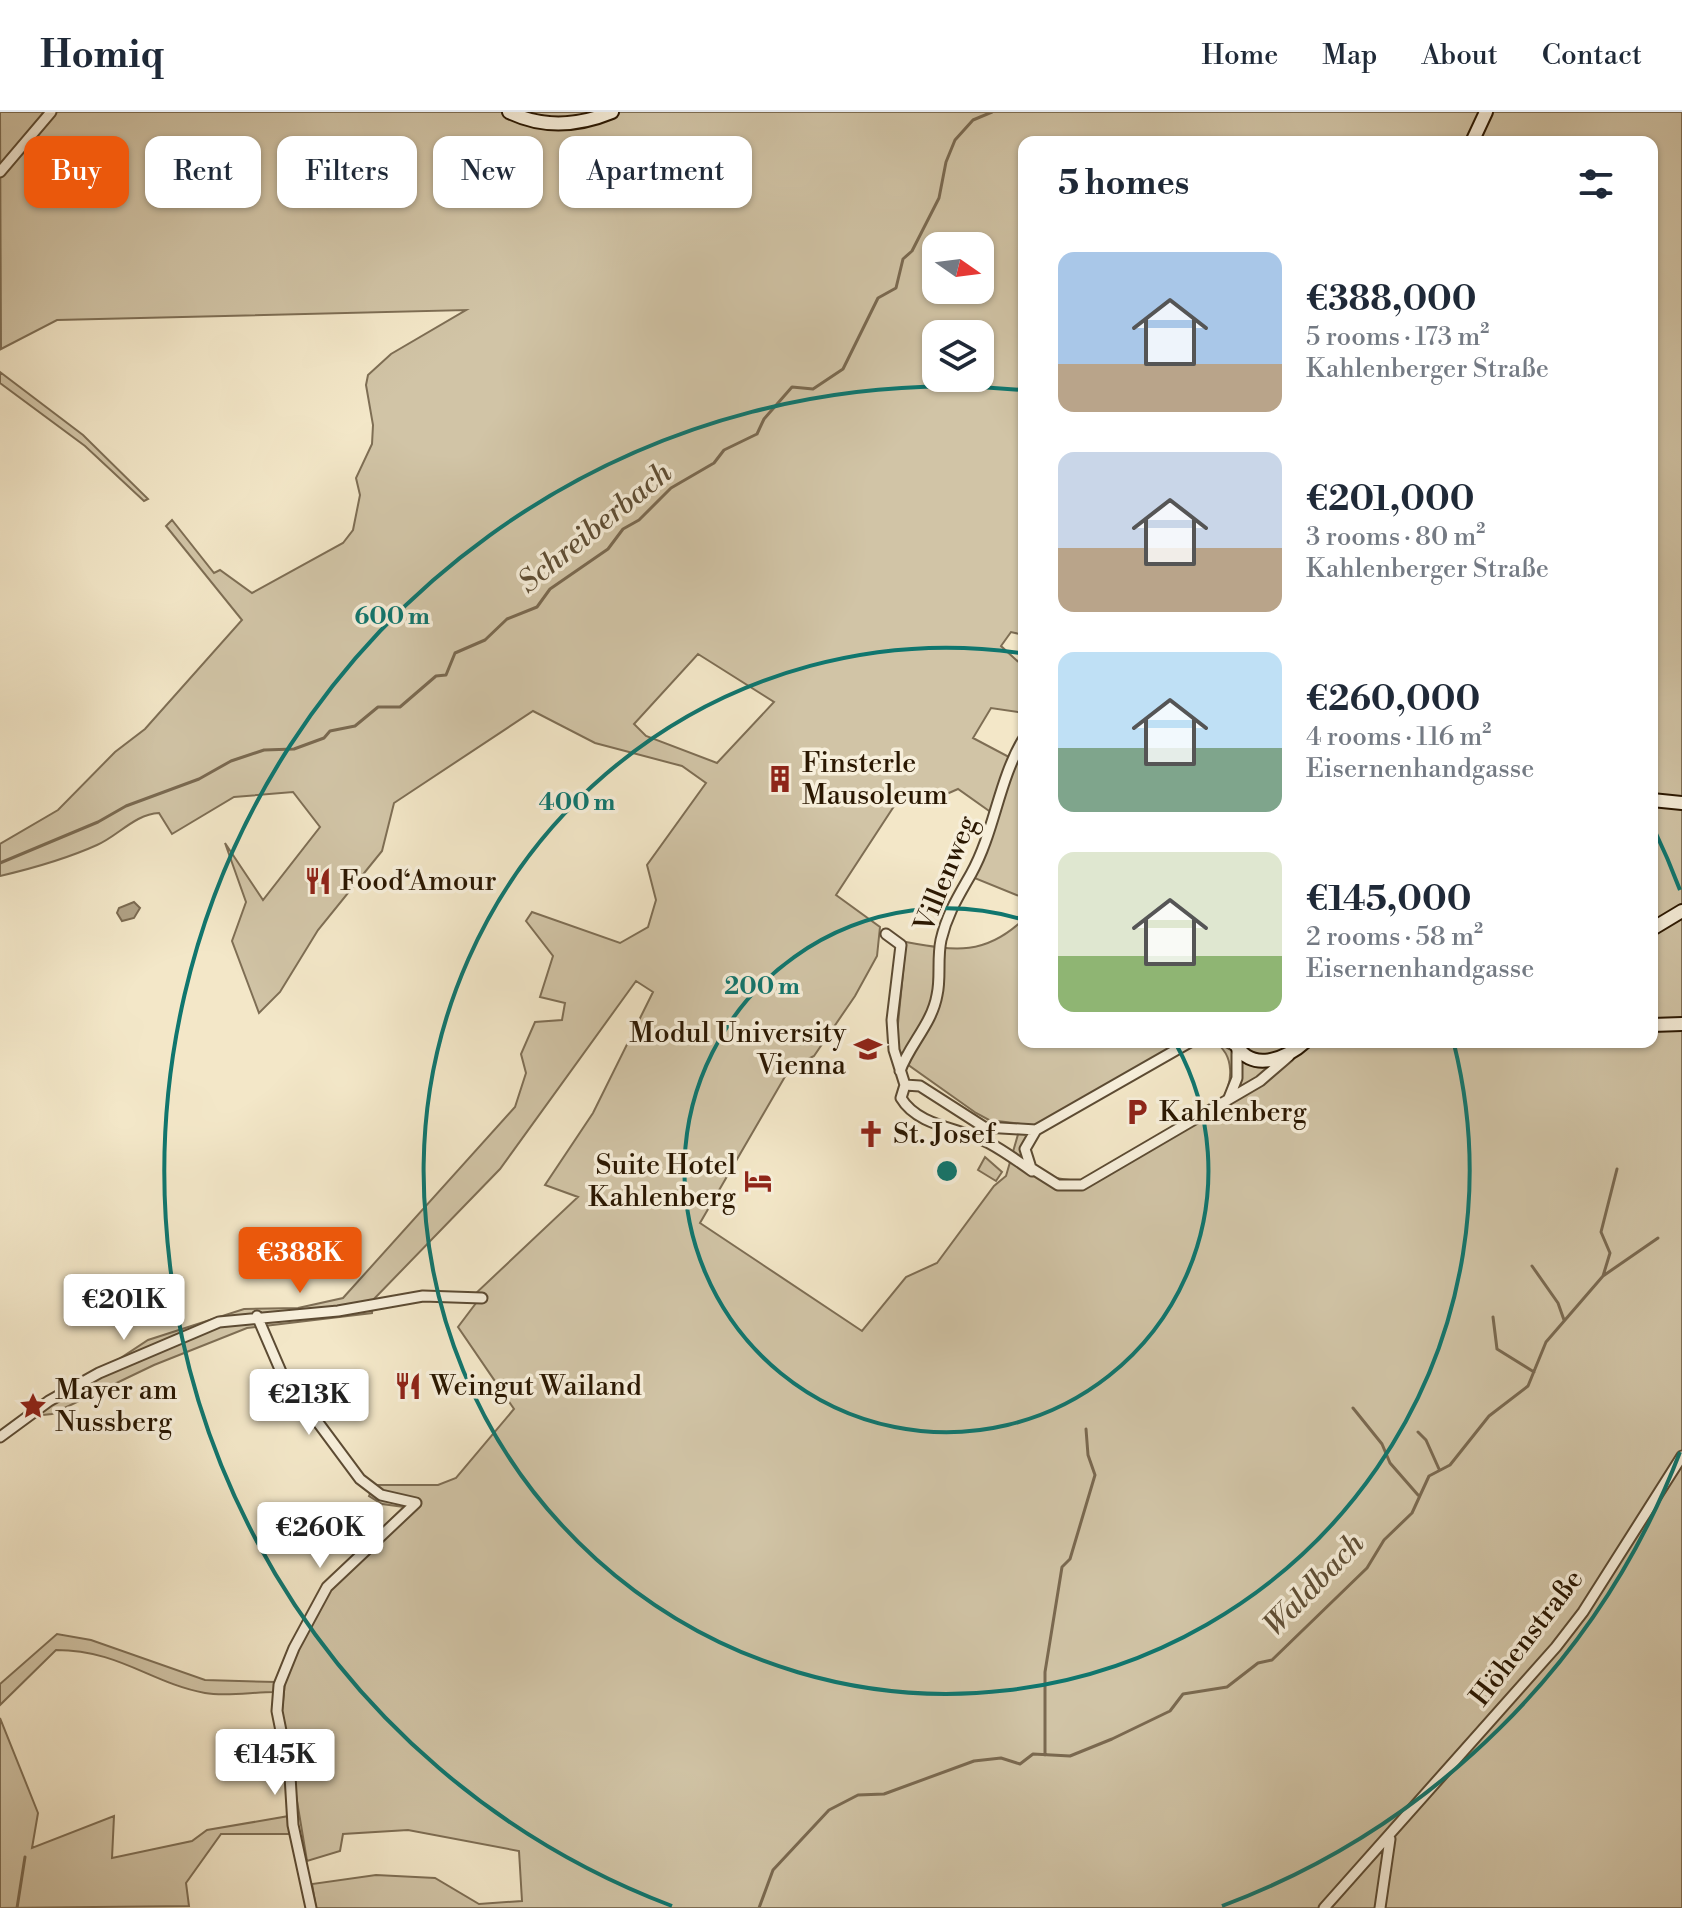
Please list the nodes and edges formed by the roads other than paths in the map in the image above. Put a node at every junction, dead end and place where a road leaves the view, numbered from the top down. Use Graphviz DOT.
graph roads {
  1 [pos="51,112"];
  2 [pos="509,112"];
  3 [pos="612,112"];
  4 [pos="1486,112"];
  5 [pos="1475,136"];
  6 [pos="0,172"];
  7 [pos="1018,750"];
  8 [pos="1658,801"];
  9 [pos="1682,803"];
  10 [pos="1682,911"];
  11 [pos="1658,925"];
  12 [pos="886,934"];
  13 [pos="1682,1024"];
  14 [pos="1658,1025"];
  15 [pos="1180,1048"];
  16 [pos="1233,1048"];
  17 [pos="1241,1048"];
  18 [pos="1298,1048"];
  19 [pos="1294,1052"];
  20 [pos="900,1071"];
  21 [pos="905,1085"];
  22 [pos="1227,1101"];
  23 [pos="1036,1130"];
  24 [pos="1043,1179"];
  25 [pos="482,1298"];
  26 [pos="257,1316"];
  27 [pos="0,1437"];
  28 [pos="1682,1456"];
  29 [pos="1391,1835"];
  30 [pos="311,1908"];
  31 [pos="1324,1908"];
  32 [pos="1380,1908"];
  1 -- 6 [label="street"];
  2 -- 3 [label="street"];
  4 -- 5 [label="street"];
  7 -- 20 [label="street, Villenweg"];
  8 -- 9 [label="street"];
  10 -- 11 [label="street"];
  12 -- 20 [label="street"];
  13 -- 14 [label="street"];
  15 -- 23 [label="street"];
  16 -- 22 [label="street"];
  17 -- 19 [label="street"];
  18 -- 19 [label="street"];
  19 -- 22 [label="street"];
  20 -- 21 [label="street"];
  21 -- 23 [label="street"];
  21 -- 24 [label="street"];
  22 -- 24 [label="street"];
  23 -- 24 [label="street"];
  25 -- 26 [label="street"];
  26 -- 27 [label="street"];
  26 -- 30 [label="street"];
  28 -- 29 [label="street, Höhenstraße"];
  29 -- 31 [label="street, Höhenstraße"];
  29 -- 32 [label="street"];
}
